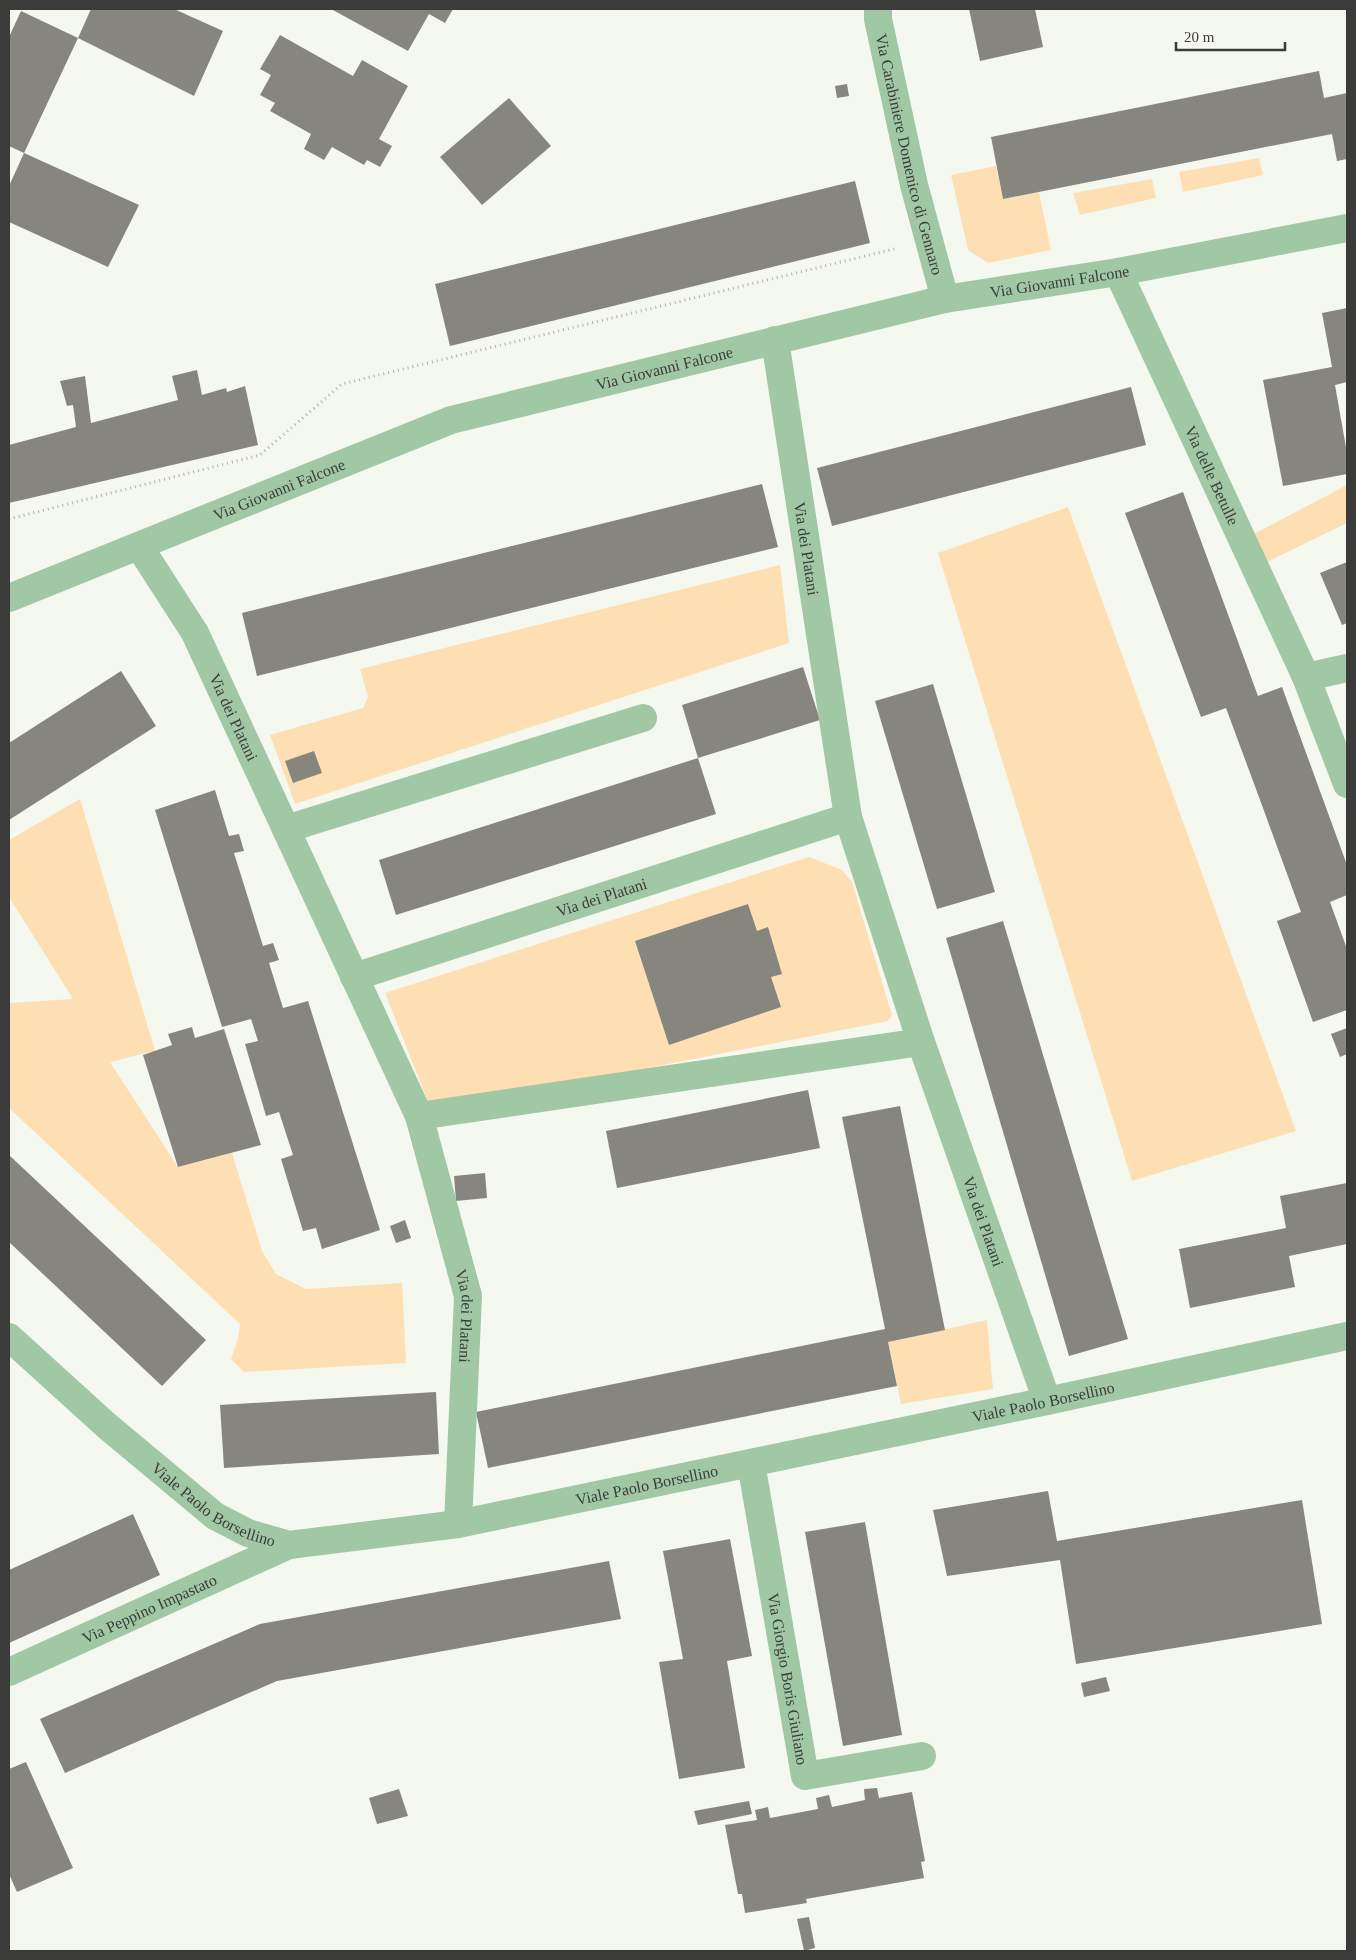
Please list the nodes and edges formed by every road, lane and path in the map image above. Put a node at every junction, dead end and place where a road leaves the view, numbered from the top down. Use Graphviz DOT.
graph roads {
  1 [pos="871,12"];
  2 [pos="1347,228"];
  3 [pos="902,247"];
  4 [pos="1118,272"];
  5 [pos="945,299"];
  6 [pos="776,340"];
  7 [pos="9,519"];
  8 [pos="138,546"];
  9 [pos="9,598"];
  10 [pos="1347,668"];
  11 [pos="1306,677"];
  12 [pos="643,718"];
  13 [pos="1347,784"];
  14 [pos="848,817"];
  15 [pos="286,829"];
  16 [pos="354,977"];
  17 [pos="921,1042"];
  18 [pos="419,1116"];
  19 [pos="1347,1336"];
  20 [pos="9,1337"];
  21 [pos="1047,1401"];
  22 [pos="751,1463"];
  23 [pos="458,1524"];
  24 [pos="289,1545"];
  25 [pos="9,1672"];
  26 [pos="922,1756"];
  1 -- 5 [label="street, Via Carabiniere Domenico di Gennaro"];
  2 -- 4 [label="street, Via Giovanni Falcone"];
  3 -- 7 [label="path"];
  4 -- 5 [label="street, Via Giovanni Falcone"];
  4 -- 11 [label="street, Via delle Betulle"];
  5 -- 6 [label="street, Via Giovanni Falcone"];
  6 -- 8 [label="street, Via Giovanni Falcone"];
  6 -- 14 [label="street, Via dei Platani"];
  8 -- 9 [label="street, Via Giovanni Falcone"];
  8 -- 15 [label="street, Via dei Platani"];
  10 -- 11 [label="street"];
  11 -- 13 [label="street, Via delle Betulle"];
  12 -- 15 [label="street"];
  14 -- 16 [label="street, Via dei Platani"];
  14 -- 17 [label="street, Via dei Platani"];
  15 -- 16 [label="street, Via dei Platani"];
  16 -- 18 [label="street, Via dei Platani"];
  17 -- 18 [label="street"];
  17 -- 21 [label="street, Via dei Platani"];
  18 -- 23 [label="street, Via dei Platani"];
  19 -- 21 [label="street, Viale Paolo Borsellino"];
  20 -- 24 [label="street, Viale Paolo Borsellino"];
  21 -- 22 [label="street, Viale Paolo Borsellino"];
  22 -- 23 [label="street, Viale Paolo Borsellino"];
  22 -- 26 [label="street, Via Giorgio Boris Giuliano"];
  23 -- 24 [label="street, Viale Paolo Borsellino"];
  24 -- 25 [label="street, Via Peppino Impastato"];
}
